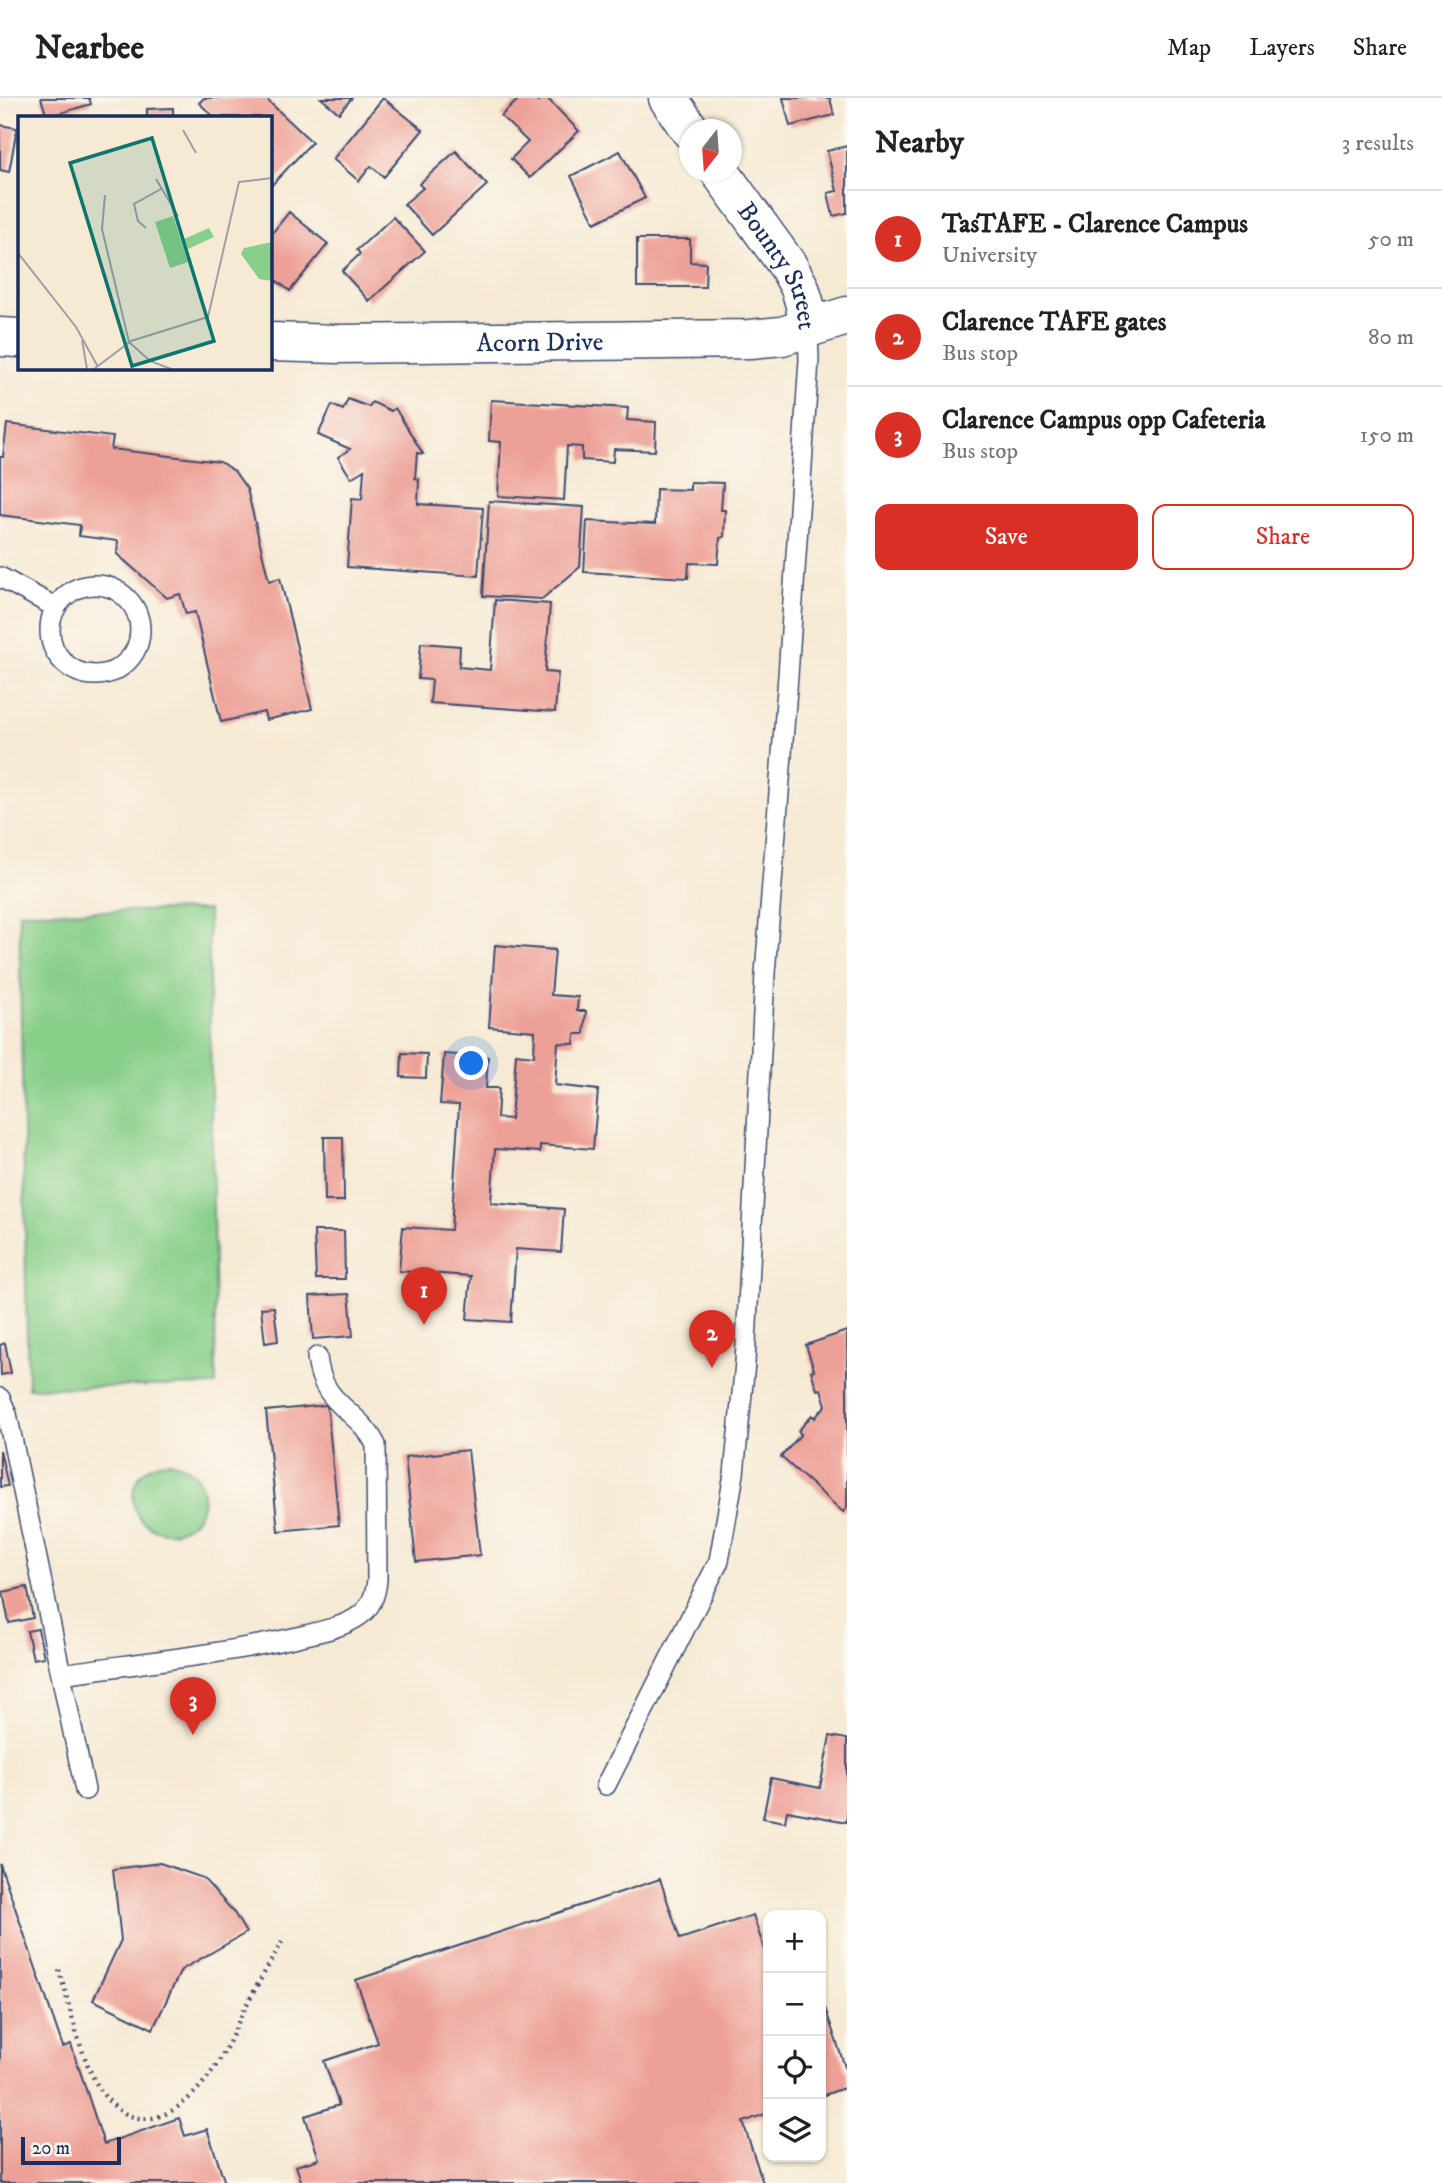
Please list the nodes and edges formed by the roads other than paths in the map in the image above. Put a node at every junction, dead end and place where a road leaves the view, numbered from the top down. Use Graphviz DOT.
graph roads {
  1 [pos="668,98"];
  2 [pos="682,119"];
  3 [pos="727,182"];
  4 [pos="847,316"];
  5 [pos="808,329"];
  6 [pos="0,337"];
  7 [pos="18,338"];
  8 [pos="271,342"];
  9 [pos="0,577"];
  10 [pos="55,607"];
  11 [pos="317,1357"];
  12 [pos="0,1398"];
  13 [pos="61,1674"];
  14 [pos="606,1785"];
  15 [pos="85,1790"];
  1 -- 2 [label="street"];
  3 -- 5 [label="street, Bounty Street"];
  4 -- 5 [label="street, Bounty Street"];
  5 -- 8 [label="street, Acorn Drive"];
  5 -- 14 [label="lane"];
  6 -- 7 [label="street"];
  9 -- 10 [label="lane"];
  10 -- 10 [label="lane"];
  11 -- 13 [label="lane"];
  12 -- 13 [label="lane"];
  13 -- 15 [label="lane"];
}
